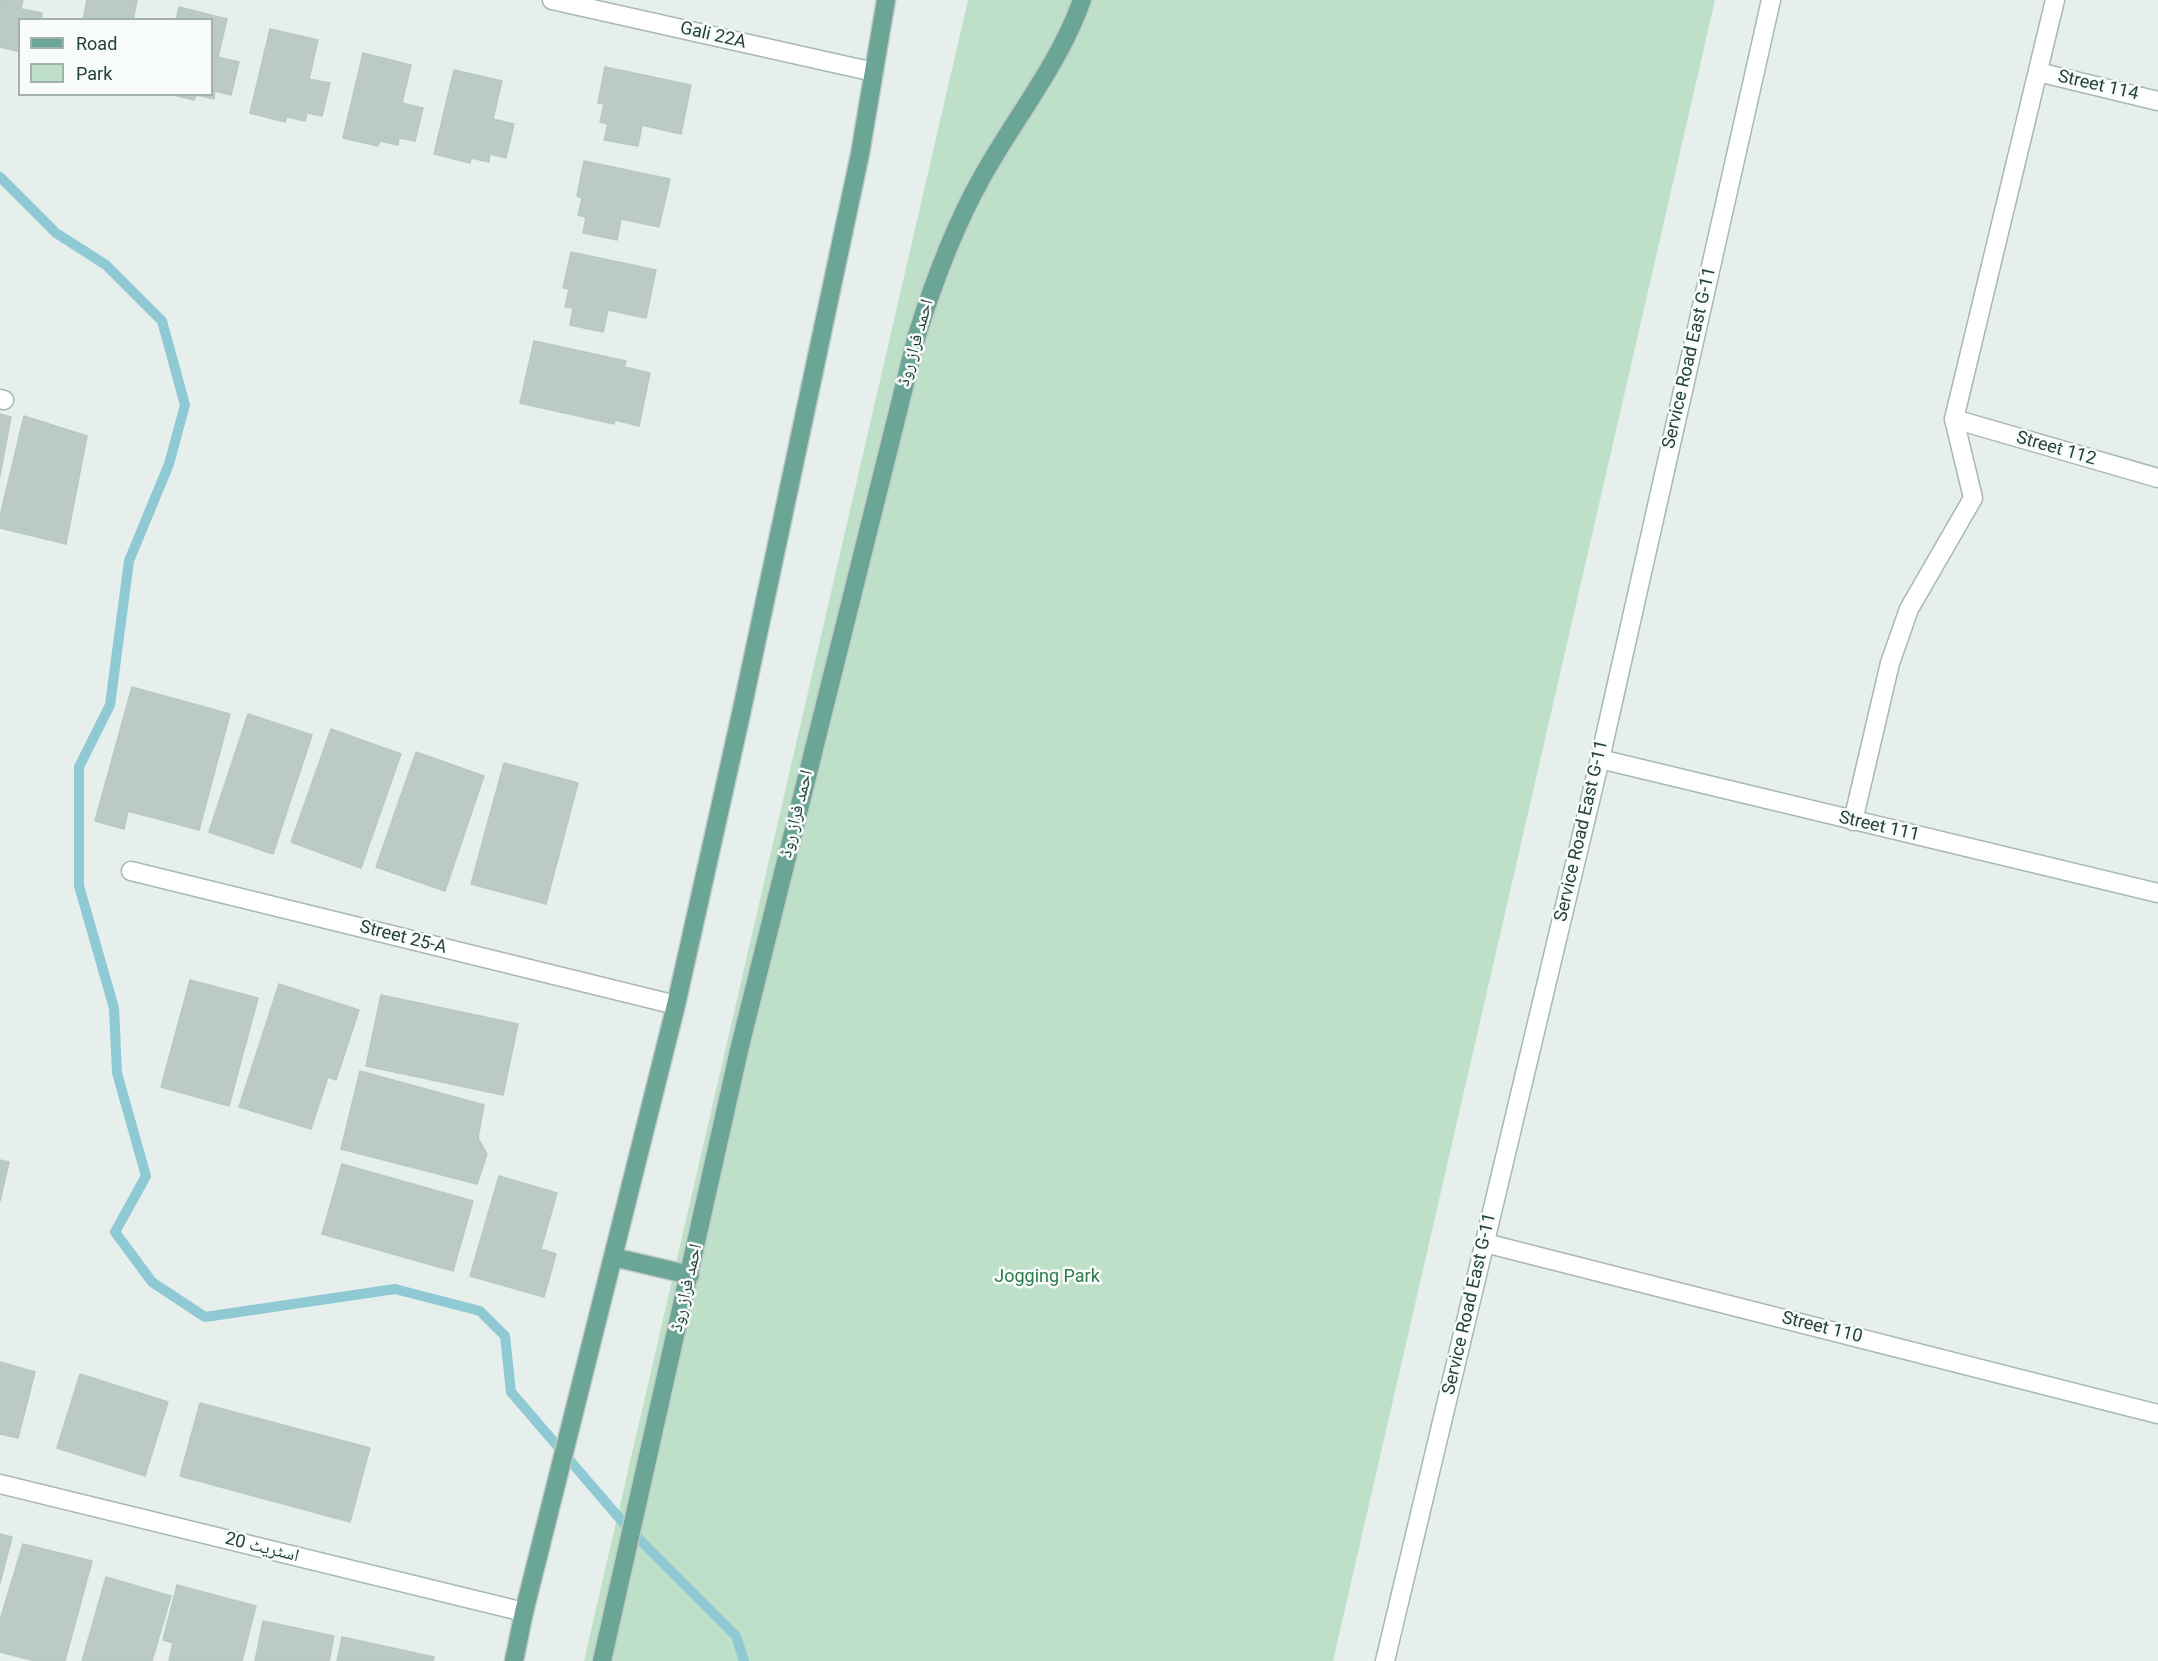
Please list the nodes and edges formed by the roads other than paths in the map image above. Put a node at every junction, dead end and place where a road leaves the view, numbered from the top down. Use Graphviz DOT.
graph roads {
  1 [pos="552,0"];
  2 [pos="886,0"];
  3 [pos="1082,0"];
  4 [pos="1771,0"];
  5 [pos="2055,0"];
  6 [pos="579,3"];
  7 [pos="874,72"];
  8 [pos="2038,72"];
  9 [pos="2158,101"];
  10 [pos="1954,419"];
  11 [pos="2158,478"];
  12 [pos="1600,759"];
  13 [pos="1853,820"];
  14 [pos="131,871"];
  15 [pos="2158,893"];
  16 [pos="676,1005"];
  17 [pos="1485,1243"];
  18 [pos="613,1257"];
  19 [pos="690,1275"];
  20 [pos="2158,1414"];
  21 [pos="0,1484"];
  22 [pos="524,1612"];
  23 [pos="514,1661"];
  24 [pos="602,1661"];
  25 [pos="1385,1661"];
  1 -- 6 [label="street, Gali 22A"];
  2 -- 7 [label="main road"];
  3 -- 19 [label="main road, احمد فراز روڈ"];
  4 -- 12 [label="street, Service Road East G-11"];
  5 -- 8 [label="street"];
  6 -- 7 [label="street, Gali 22A"];
  7 -- 16 [label="main road"];
  8 -- 9 [label="street, Street 114"];
  8 -- 10 [label="street"];
  10 -- 11 [label="street, Street 112"];
  10 -- 13 [label="street"];
  12 -- 13 [label="street, Street 111"];
  12 -- 17 [label="street, Service Road East G-11"];
  13 -- 15 [label="street, Street 111"];
  14 -- 16 [label="street, Street 25-A"];
  16 -- 18 [label="main road"];
  17 -- 20 [label="street, Street 110"];
  17 -- 25 [label="street, Service Road East G-11"];
  18 -- 19 [label="main road"];
  18 -- 22 [label="main road"];
  19 -- 24 [label="main road, احمد فراز روڈ"];
  21 -- 22 [label="street, اسٹریٹ 20"];
  22 -- 23 [label="main road"];
}
